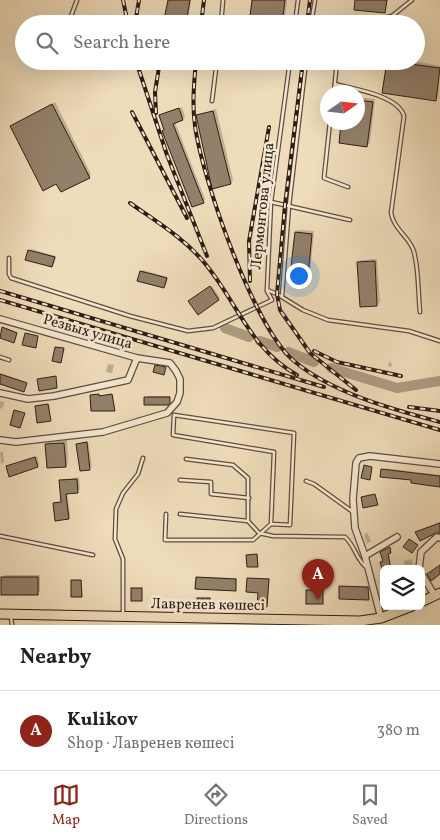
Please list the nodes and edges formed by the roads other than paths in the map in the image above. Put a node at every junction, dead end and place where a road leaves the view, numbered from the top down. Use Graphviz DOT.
graph roads {
  1 [pos="77,0"];
  2 [pos="223,0"];
  3 [pos="298,0"];
  4 [pos="314,0"];
  5 [pos="412,0"];
  6 [pos="71,15"];
  7 [pos="222,15"];
  8 [pos="296,15"];
  9 [pos="312,15"];
  10 [pos="393,15"];
  11 [pos="216,70"];
  12 [pos="289,70"];
  13 [pos="305,70"];
  14 [pos="336,70"];
  15 [pos="335,84"];
  16 [pos="212,101"];
  17 [pos="329,130"];
  18 [pos="348,187"];
  19 [pos="271,202"];
  20 [pos="288,206"];
  21 [pos="350,220"];
  22 [pos="9,258"];
  23 [pos="267,290"];
  24 [pos="282,297"];
  25 [pos="420,312"];
  26 [pos="0,319"];
  27 [pos="440,341"];
  28 [pos="0,357"];
  29 [pos="137,358"];
  30 [pos="9,360"];
  31 [pos="0,393"];
  32 [pos="0,440"];
  33 [pos="143,458"];
  34 [pos="186,459"];
  35 [pos="440,464"];
  36 [pos="180,480"];
  37 [pos="306,481"];
  38 [pos="249,498"];
  39 [pos="354,512"];
  40 [pos="166,514"];
  41 [pos="180,514"];
  42 [pos="248,521"];
  43 [pos="271,524"];
  44 [pos="259,534"];
  45 [pos="0,536"];
  46 [pos="397,536"];
  47 [pos="440,538"];
  48 [pos="93,555"];
  49 [pos="365,556"];
  50 [pos="419,565"];
  51 [pos="369,570"];
  52 [pos="425,578"];
  53 [pos="438,594"];
  54 [pos="425,600"];
  55 [pos="402,610"];
  56 [pos="0,614"];
  57 [pos="11,615"];
  58 [pos="123,616"];
  59 [pos="381,618"];
  60 [pos="99,621"];
  61 [pos="361,623"];
  62 [pos="12,625"];
  1 -- 6 [label="lane"];
  2 -- 7 [label="lane"];
  3 -- 8 [label="lane"];
  4 -- 9 [label="lane"];
  5 -- 10 [label="lane"];
  11 -- 16 [label="lane"];
  12 -- 19 [label="lane, Лермонтова улица"];
  13 -- 20 [label="lane"];
  14 -- 15 [label="lane"];
  15 -- 25 [label="lane"];
  17 -- 18 [label="lane"];
  19 -- 20 [label="lane"];
  19 -- 23 [label="lane, Лермонтова улица"];
  20 -- 21 [label="lane"];
  20 -- 24 [label="lane"];
  22 -- 23 [label="lane"];
  23 -- 24 [label="lane, Лермонтова улица"];
  24 -- 27 [label="lane, Лермонтова улица"];
  26 -- 29 [label="street, Резвых улица"];
  28 -- 30 [label="lane"];
  29 -- 31 [label="street"];
  29 -- 32 [label="street, Резвых улица"];
  33 -- 58 [label="lane"];
  34 -- 38 [label="lane"];
  35 -- 39 [label="street"];
  36 -- 38 [label="lane"];
  37 -- 39 [label="lane"];
  38 -- 42 [label="lane"];
  39 -- 49 [label="street"];
  40 -- 44 [label="lane"];
  41 -- 42 [label="lane"];
  42 -- 44 [label="lane"];
  43 -- 43 [label="lane"];
  43 -- 44 [label="lane"];
  44 -- 51 [label="lane"];
  45 -- 48 [label="lane"];
  46 -- 49 [label="street"];
  47 -- 50 [label="street"];
  49 -- 51 [label="street"];
  51 -- 59 [label="street"];
  52 -- 53 [label="street"];
  53 -- 54 [label="main road"];
  55 -- 59 [label="main road, Лавренев көшесі"];
  56 -- 57 [label="main road, Лавренев көшесі"];
  57 -- 60 [label="main road, Лавренев көшесі"];
  57 -- 62 [label="lane"];
  58 -- 60 [label="main road, Лавренев көшесі"];
  58 -- 61 [label="main road, Лавренев көшесі"];
  59 -- 61 [label="main road, Лавренев көшесі"];
}
